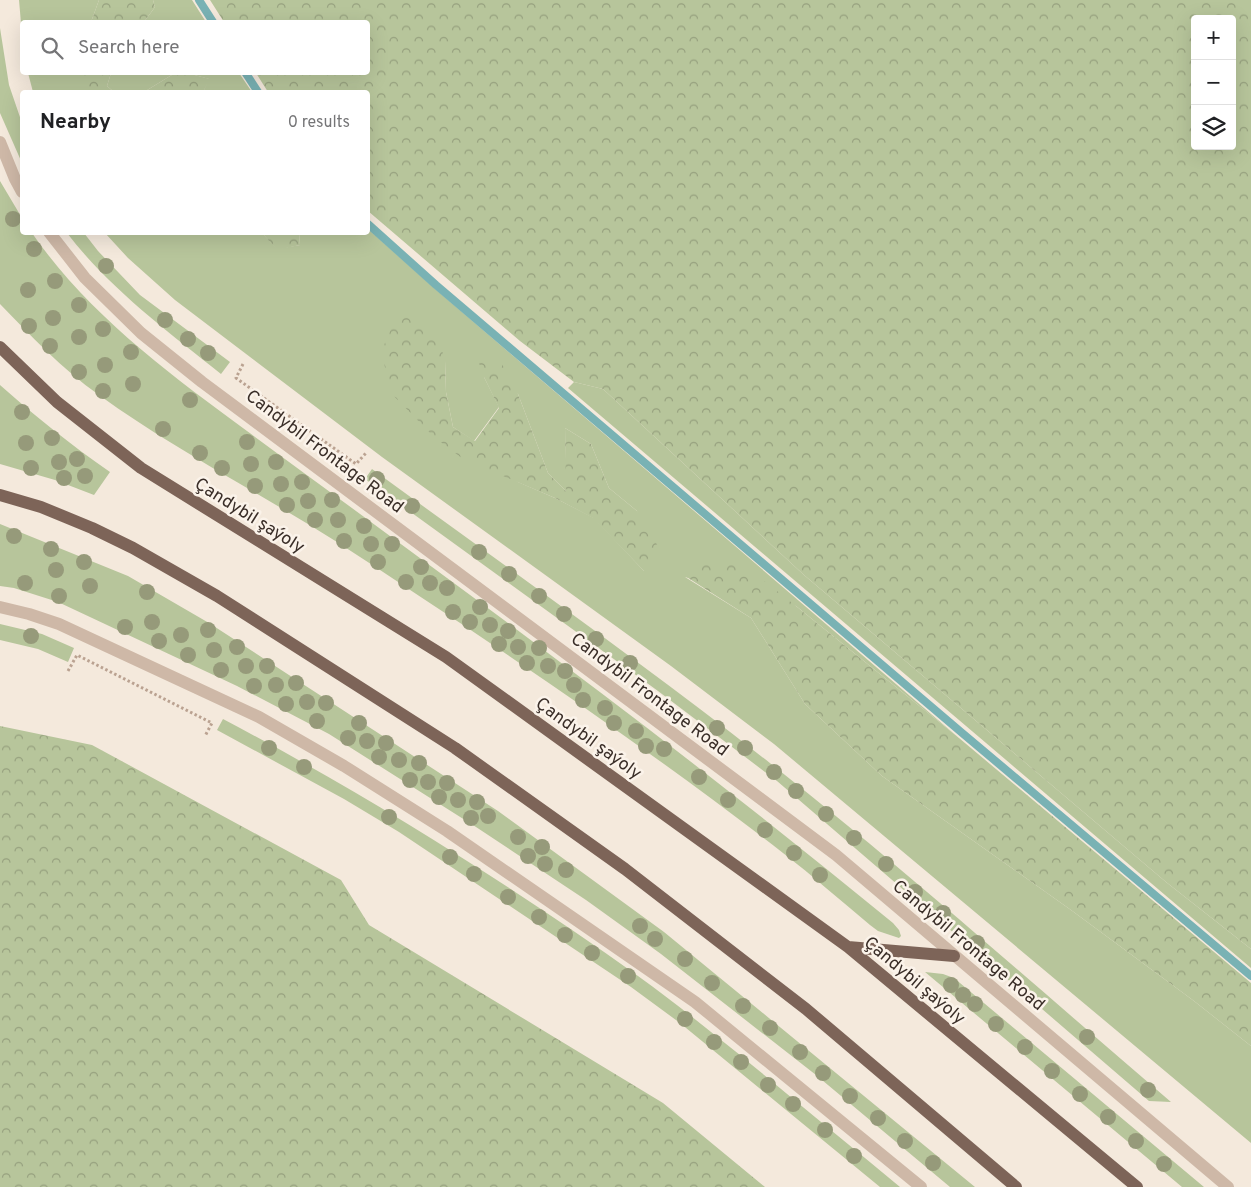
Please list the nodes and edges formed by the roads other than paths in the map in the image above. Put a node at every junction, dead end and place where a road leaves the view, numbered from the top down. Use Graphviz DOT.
graph roads {
  1 [pos="0,142"];
  2 [pos="20,188"];
  3 [pos="52,235"];
  4 [pos="0,347"];
  5 [pos="0,495"];
  6 [pos="0,607"];
  7 [pos="848,947"];
  8 [pos="954,956"];
  9 [pos="921,1187"];
  10 [pos="1016,1187"];
  11 [pos="1137,1187"];
  12 [pos="1228,1187"];
  1 -- 2 [label="street"];
  3 -- 8 [label="street, Candybil Frontage Road"];
  4 -- 7 [label="main road, Çandybil şaýoly"];
  5 -- 10 [label="main road"];
  6 -- 9 [label="street"];
  7 -- 8 [label="main road"];
  7 -- 11 [label="main road, Çandybil şaýoly"];
  8 -- 12 [label="street, Candybil Frontage Road"];
}
